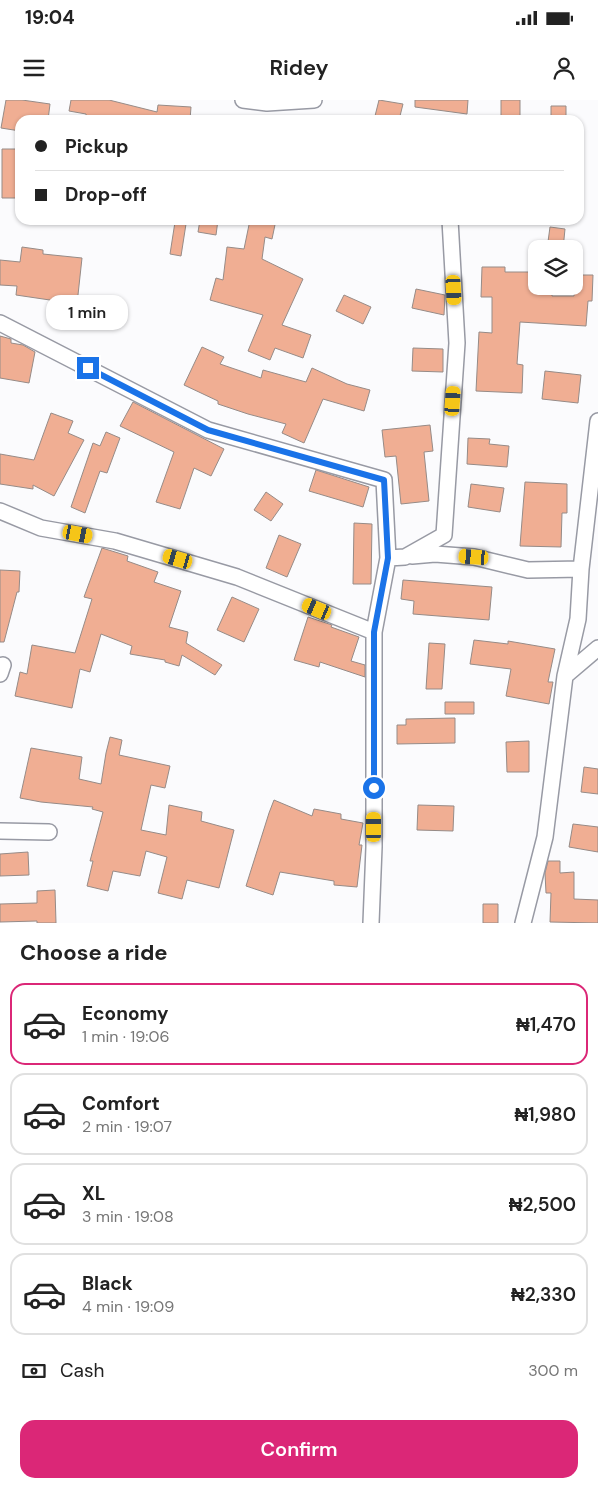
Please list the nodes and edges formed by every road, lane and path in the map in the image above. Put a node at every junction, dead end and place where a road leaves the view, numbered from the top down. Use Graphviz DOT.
graph roads {
  1 [pos="243,100"];
  2 [pos="314,100"];
  3 [pos="450,225"];
  4 [pos="0,323"];
  5 [pos="598,421"];
  6 [pos="0,511"];
  7 [pos="406,557"];
  8 [pos="388,558"];
  9 [pos="581,569"];
  10 [pos="374,632"];
  11 [pos="598,648"];
  12 [pos="565,676"];
  13 [pos="0,831"];
  14 [pos="49,832"];
  15 [pos="371,923"];
  16 [pos="523,923"];
  1 -- 2 [label="street"];
  3 -- 7 [label="street"];
  4 -- 8 [label="street"];
  5 -- 9 [label="street"];
  6 -- 10 [label="street"];
  7 -- 8 [label="street"];
  7 -- 9 [label="street"];
  8 -- 10 [label="street"];
  9 -- 12 [label="street"];
  10 -- 15 [label="street"];
  11 -- 12 [label="street"];
  12 -- 16 [label="street"];
  13 -- 14 [label="street"];
}
